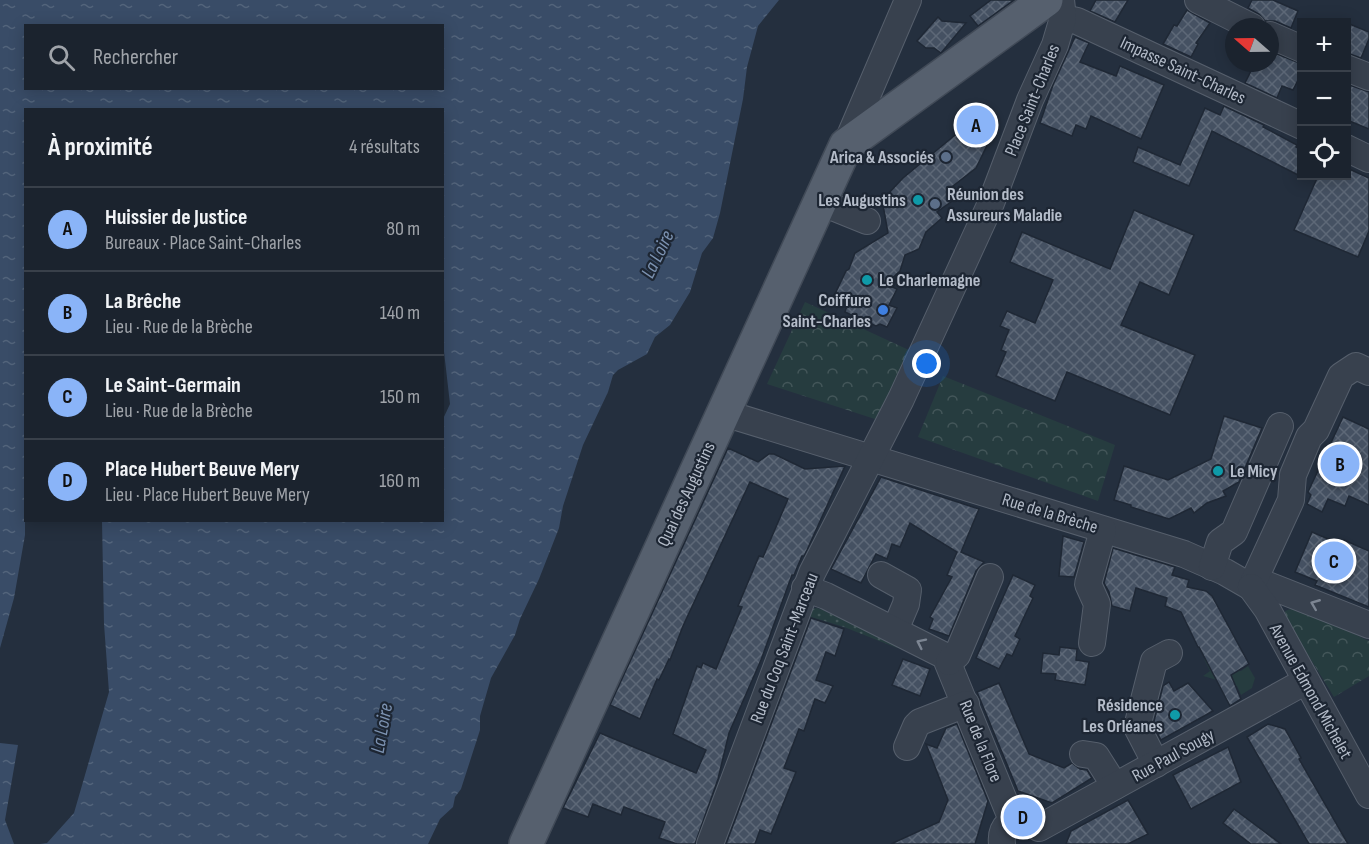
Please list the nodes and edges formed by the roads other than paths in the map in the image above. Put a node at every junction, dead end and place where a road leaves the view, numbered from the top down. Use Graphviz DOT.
graph roads {
  1 [pos="908,0"];
  2 [pos="1198,0"];
  3 [pos="1057,6"];
  4 [pos="1234,18"];
  5 [pos="1279,39"];
  6 [pos="1297,47"];
  7 [pos="1351,70"];
  8 [pos="1369,77"];
  9 [pos="1297,124"];
  10 [pos="846,145"];
  11 [pos="1351,150"];
  12 [pos="1369,159"];
  13 [pos="820,202"];
  14 [pos="867,221"];
  15 [pos="1369,372"];
  16 [pos="727,395"];
  17 [pos="1280,426"];
  18 [pos="871,459"];
  19 [pos="1103,530"];
  20 [pos="1212,567"];
  21 [pos="881,575"];
  22 [pos="990,577"];
  23 [pos="1251,587"];
  24 [pos="805,588"];
  25 [pos="1369,625"];
  26 [pos="895,630"];
  27 [pos="1092,644"];
  28 [pos="1169,653"];
  29 [pos="949,662"];
  30 [pos="1306,681"];
  31 [pos="966,704"];
  32 [pos="908,747"];
  33 [pos="1083,754"];
  34 [pos="1156,764"];
  35 [pos="1115,786"];
  36 [pos="1369,795"];
  37 [pos="1012,820"];
  38 [pos="1040,836"];
  39 [pos="526,844"];
  40 [pos="710,844"];
  41 [pos="1002,844"];
  1 -- 10 [label="street"];
  2 -- 4 [label="street"];
  3 -- 9 [label="street, Impasse Saint-Charles"];
  3 -- 10 [label="main road"];
  3 -- 18 [label="street, Place Saint-Charles"];
  5 -- 6 [label="street"];
  7 -- 8 [label="street"];
  10 -- 13 [label="main road, Quai des Augustins"];
  11 -- 12 [label="street"];
  13 -- 14 [label="street"];
  13 -- 16 [label="main road, Quai des Augustins"];
  15 -- 23 [label="street"];
  16 -- 18 [label="street, Rue de la Brèche"];
  16 -- 39 [label="main road, Quai des Augustins"];
  17 -- 20 [label="street"];
  18 -- 19 [label="street, Rue de la Brèche"];
  18 -- 24 [label="street, Rue du Coq Saint-Marceau"];
  19 -- 20 [label="street, Rue de la Brèche"];
  19 -- 27 [label="street"];
  20 -- 23 [label="street, Rue de la Brèche"];
  21 -- 26 [label="street"];
  22 -- 29 [label="street"];
  25 -- 23 [label="street, Rue de la Brèche, one-way"];
  23 -- 30 [label="street, Avenue Edmond Michelet"];
  24 -- 26 [label="street"];
  24 -- 40 [label="street, Rue du Coq Saint-Marceau"];
  29 -- 26 [label="street, one-way"];
  28 -- 34 [label="street"];
  29 -- 31 [label="street, Rue de la Flore"];
  30 -- 34 [label="street, Rue Paul Sougy"];
  30 -- 36 [label="street, Avenue Edmond Michelet"];
  31 -- 32 [label="street"];
  31 -- 37 [label="street, Rue de la Flore"];
  33 -- 35 [label="street"];
  34 -- 35 [label="street, Rue Paul Sougy"];
  35 -- 38 [label="street, Rue Paul Sougy"];
  37 -- 38 [label="street"];
  37 -- 41 [label="street"];
}
